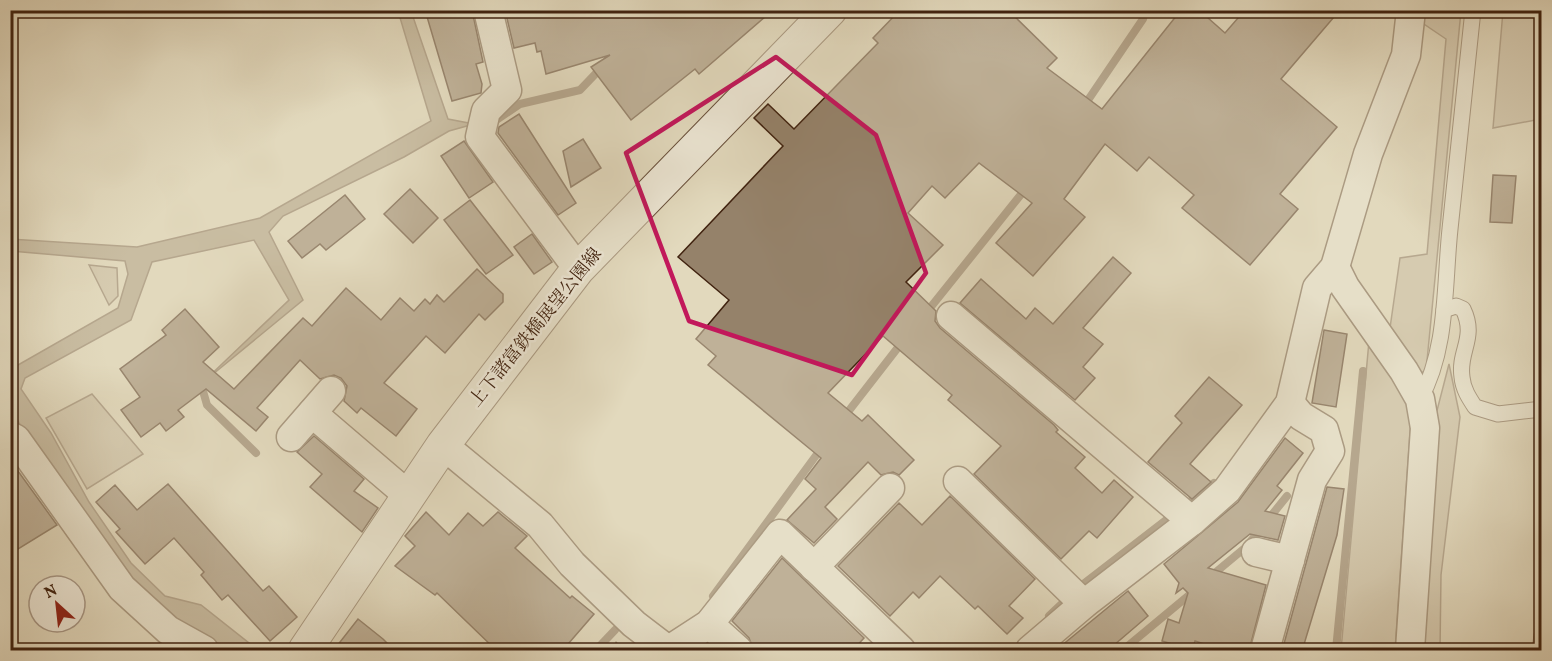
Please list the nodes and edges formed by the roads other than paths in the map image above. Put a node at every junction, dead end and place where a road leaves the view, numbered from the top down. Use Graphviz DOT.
graph roads {
  1 [pos="488,10"];
  2 [pos="830,10"];
  3 [pos="1411,10"];
  4 [pos="1473,10"];
  5 [pos="1335,267"];
  6 [pos="578,269"];
  7 [pos="1444,310"];
  8 [pos="951,316"];
  9 [pos="332,391"];
  10 [pos="1420,399"];
  11 [pos="1290,403"];
  12 [pos="1542,410"];
  13 [pos="312,413"];
  14 [pos="10,436"];
  15 [pos="291,437"];
  16 [pos="443,445"];
  17 [pos="958,482"];
  18 [pos="890,488"];
  19 [pos="409,496"];
  20 [pos="1183,514"];
  21 [pos="1256,552"];
  22 [pos="1290,560"];
  23 [pos="814,567"];
  24 [pos="1075,596"];
  25 [pos="709,624"];
  26 [pos="1542,634"];
  27 [pos="204,651"];
  28 [pos="305,651"];
  29 [pos="669,651"];
  30 [pos="738,651"];
  31 [pos="901,651"];
  32 [pos="1030,651"];
  33 [pos="1265,651"];
  34 [pos="1410,651"];
  35 [pos="1540,651"];
  1 -- 6 [label="street"];
  2 -- 6 [label="street, 上下諸富鉄橋展望公園線"];
  3 -- 5 [label="street"];
  4 -- 7 [label="lane"];
  5 -- 10 [label="street"];
  5 -- 11 [label="street"];
  6 -- 16 [label="street, 上下諸富鉄橋展望公園線"];
  7 -- 10 [label="lane"];
  7 -- 12 [label="lane"];
  8 -- 20 [label="street"];
  9 -- 13 [label="street"];
  10 -- 34 [label="street"];
  11 -- 20 [label="street"];
  11 -- 22 [label="street"];
  13 -- 15 [label="street"];
  13 -- 19 [label="street"];
  14 -- 27 [label="street"];
  16 -- 19 [label="street, 上下諸富鉄橋展望公園線"];
  16 -- 29 [label="street"];
  17 -- 24 [label="street"];
  18 -- 23 [label="street"];
  19 -- 28 [label="street, 上下諸富鉄橋展望公園線"];
  20 -- 24 [label="street"];
  21 -- 22 [label="street"];
  22 -- 33 [label="street"];
  23 -- 25 [label="street"];
  23 -- 31 [label="street"];
  24 -- 32 [label="street"];
  25 -- 29 [label="street"];
  25 -- 30 [label="street"];
  26 -- 35 [label="lane"];
}
